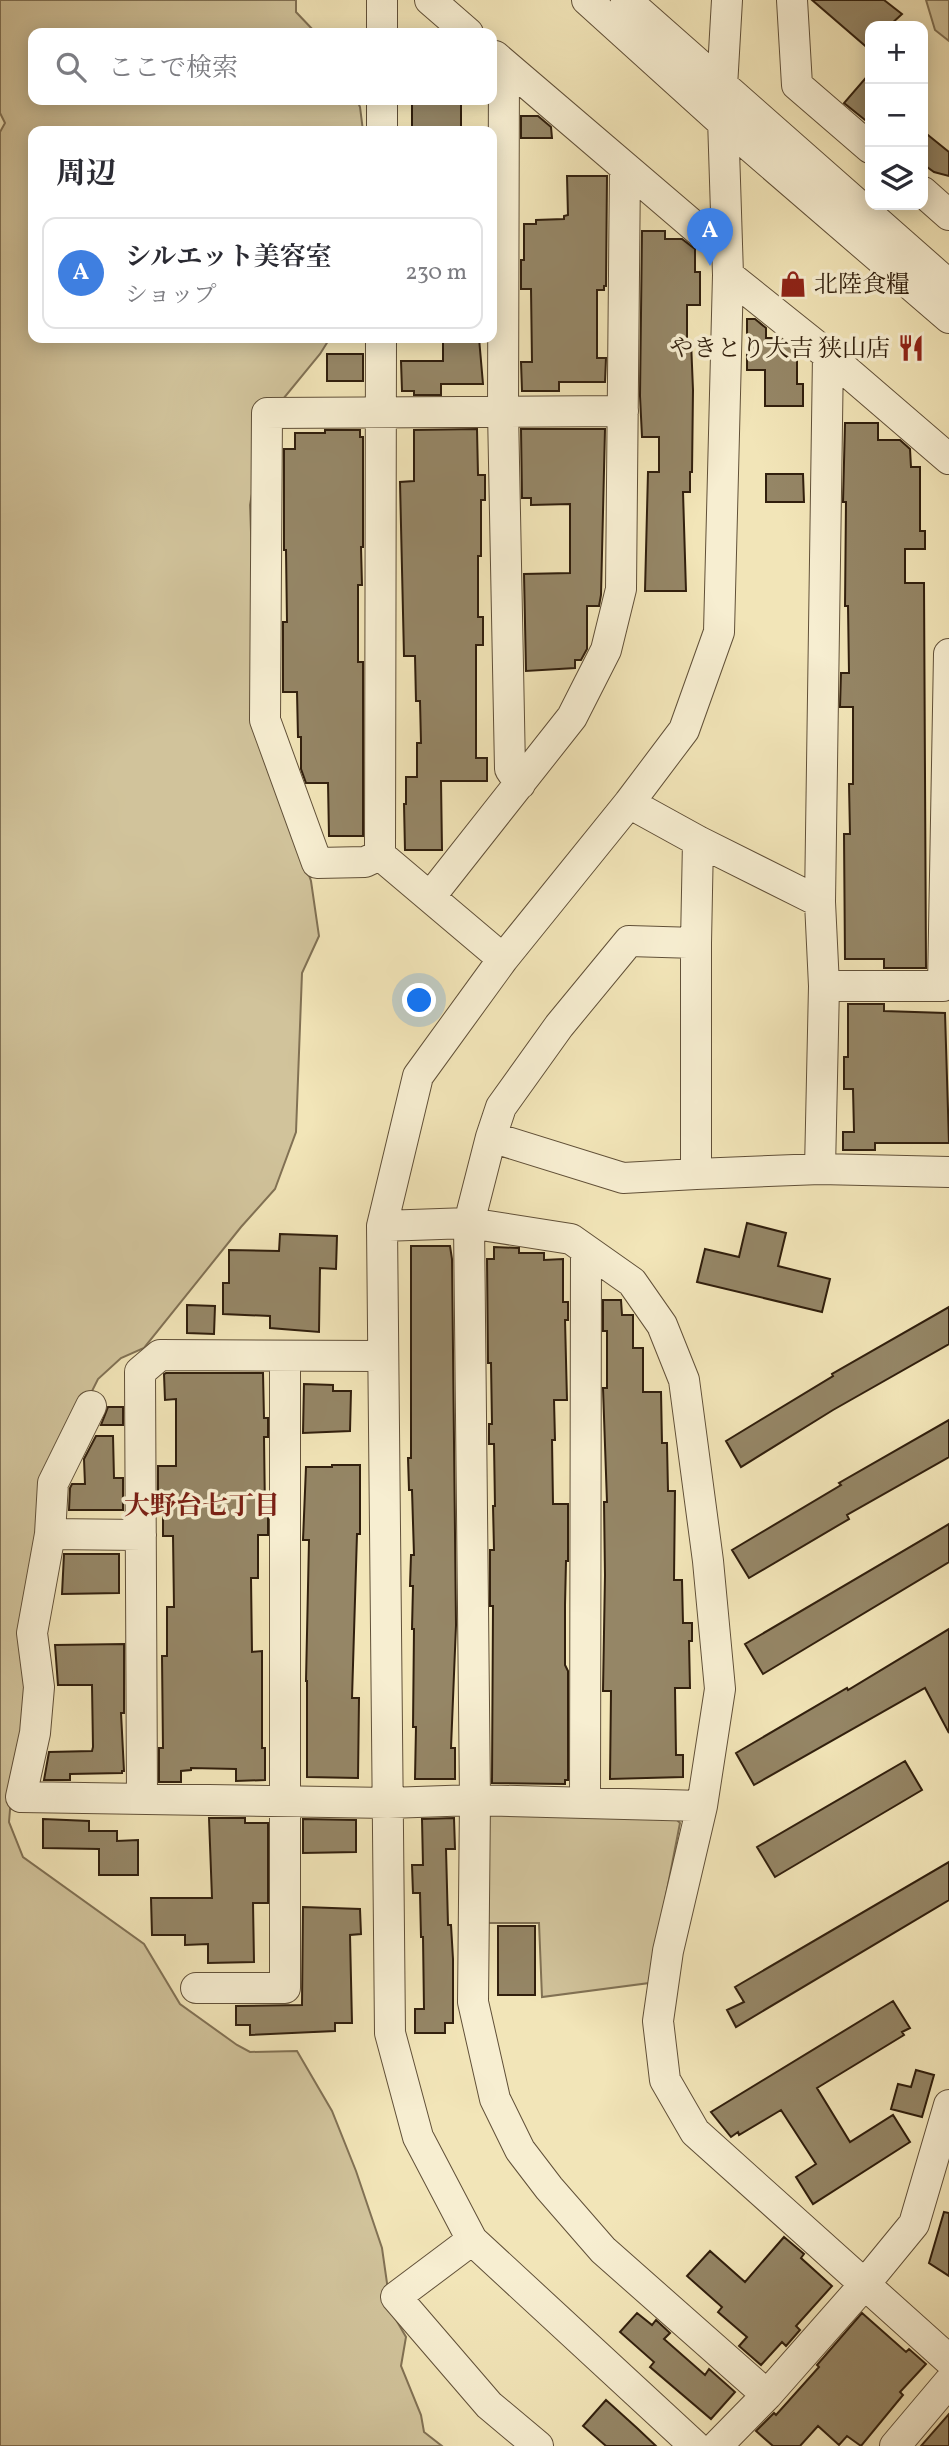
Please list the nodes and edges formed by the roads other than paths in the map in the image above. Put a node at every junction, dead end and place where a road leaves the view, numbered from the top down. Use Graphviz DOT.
graph roads {
  1 [pos="382,0"];
  2 [pos="430,0"];
  3 [pos="587,0"];
  4 [pos="626,0"];
  5 [pos="727,0"];
  6 [pos="792,0"];
  7 [pos="382,28"];
  8 [pos="462,28"];
  9 [pos="498,59"];
  10 [pos="722,87"];
  11 [pos="382,105"];
  12 [pos="724,124"];
  13 [pos="382,126"];
  14 [pos="869,147"];
  15 [pos="625,168"];
  16 [pos="928,196"];
  17 [pos="949,215"];
  18 [pos="726,240"];
  19 [pos="728,275"];
  20 [pos="949,285"];
  21 [pos="949,318"];
  22 [pos="381,343"];
  23 [pos="828,355"];
  24 [pos="503,411"];
  25 [pos="623,411"];
  26 [pos="381,412"];
  27 [pos="949,458"];
  28 [pos="949,654"];
  29 [pos="520,784"];
  30 [pos="629,803"];
  31 [pos="698,841"];
  32 [pos="380,855"];
  33 [pos="430,897"];
  34 [pos="820,902"];
  35 [pos="696,943"];
  36 [pos="503,959"];
  37 [pos="824,986"];
  38 [pos="946,986"];
  39 [pos="491,1137"];
  40 [pos="820,1169"];
  41 [pos="949,1172"];
  42 [pos="696,1174"];
  43 [pos="470,1223"];
  44 [pos="382,1226"];
  45 [pos="586,1250"];
  46 [pos="383,1356"];
  47 [pos="285,1357"];
  48 [pos="91,1406"];
  49 [pos="50,1534"];
  50 [pos="141,1535"];
  51 [pos="142,1798"];
  52 [pos="285,1800"];
  53 [pos="475,1800"];
  54 [pos="388,1803"];
  55 [pos="585,1803"];
  56 [pos="702,1806"];
  57 [pos="195,1988"];
  58 [pos="949,2105"];
  59 [pos="472,2240"];
  60 [pos="864,2285"];
  61 [pos="949,2360"];
  62 [pos="949,2382"];
  63 [pos="767,2395"];
  64 [pos="538,2446"];
  65 [pos="695,2446"];
  66 [pos="717,2446"];
  67 [pos="895,2446"];
  1 -- 7 [label="street"];
  2 -- 8 [label="street"];
  3 -- 12 [label="street"];
  4 -- 10 [label="street"];
  5 -- 10 [label="street"];
  6 -- 14 [label="street"];
  9 -- 15 [label="street"];
  9 -- 24 [label="street"];
  10 -- 12 [label="street"];
  10 -- 20 [label="street"];
  11 -- 13 [label="street"];
  12 -- 18 [label="street"];
  12 -- 21 [label="street"];
  15 -- 18 [label="street"];
  15 -- 25 [label="street"];
  16 -- 17 [label="street"];
  18 -- 19 [label="street"];
  19 -- 23 [label="street"];
  19 -- 30 [label="street"];
  22 -- 26 [label="street"];
  23 -- 27 [label="street"];
  23 -- 34 [label="street"];
  24 -- 25 [label="street"];
  24 -- 26 [label="street"];
  24 -- 29 [label="street"];
  25 -- 29 [label="street"];
  26 -- 32 [label="street"];
  26 -- 32 [label="street"];
  28 -- 38 [label="street"];
  29 -- 33 [label="street"];
  30 -- 31 [label="street"];
  30 -- 36 [label="street"];
  31 -- 34 [label="street"];
  31 -- 35 [label="street"];
  32 -- 33 [label="street"];
  33 -- 36 [label="street"];
  34 -- 37 [label="street"];
  35 -- 39 [label="street"];
  35 -- 42 [label="street"];
  36 -- 44 [label="street"];
  37 -- 38 [label="street"];
  37 -- 40 [label="street"];
  39 -- 42 [label="street"];
  39 -- 43 [label="street"];
  40 -- 41 [label="street"];
  40 -- 42 [label="street"];
  43 -- 44 [label="street"];
  43 -- 45 [label="street"];
  43 -- 53 [label="street"];
  44 -- 46 [label="street"];
  45 -- 55 [label="street"];
  45 -- 56 [label="street"];
  46 -- 47 [label="street"];
  46 -- 54 [label="street"];
  47 -- 50 [label="street"];
  47 -- 52 [label="street"];
  48 -- 49 [label="street"];
  49 -- 50 [label="street"];
  49 -- 51 [label="street"];
  50 -- 51 [label="street"];
  51 -- 52 [label="street"];
  52 -- 54 [label="street"];
  52 -- 57 [label="street"];
  53 -- 54 [label="street"];
  53 -- 55 [label="street"];
  53 -- 63 [label="street"];
  54 -- 59 [label="street"];
  55 -- 56 [label="street"];
  56 -- 60 [label="street"];
  58 -- 60 [label="street"];
  59 -- 64 [label="street"];
  59 -- 65 [label="street"];
  60 -- 61 [label="street"];
  60 -- 63 [label="street"];
  62 -- 67 [label="street"];
  63 -- 66 [label="street"];
}
